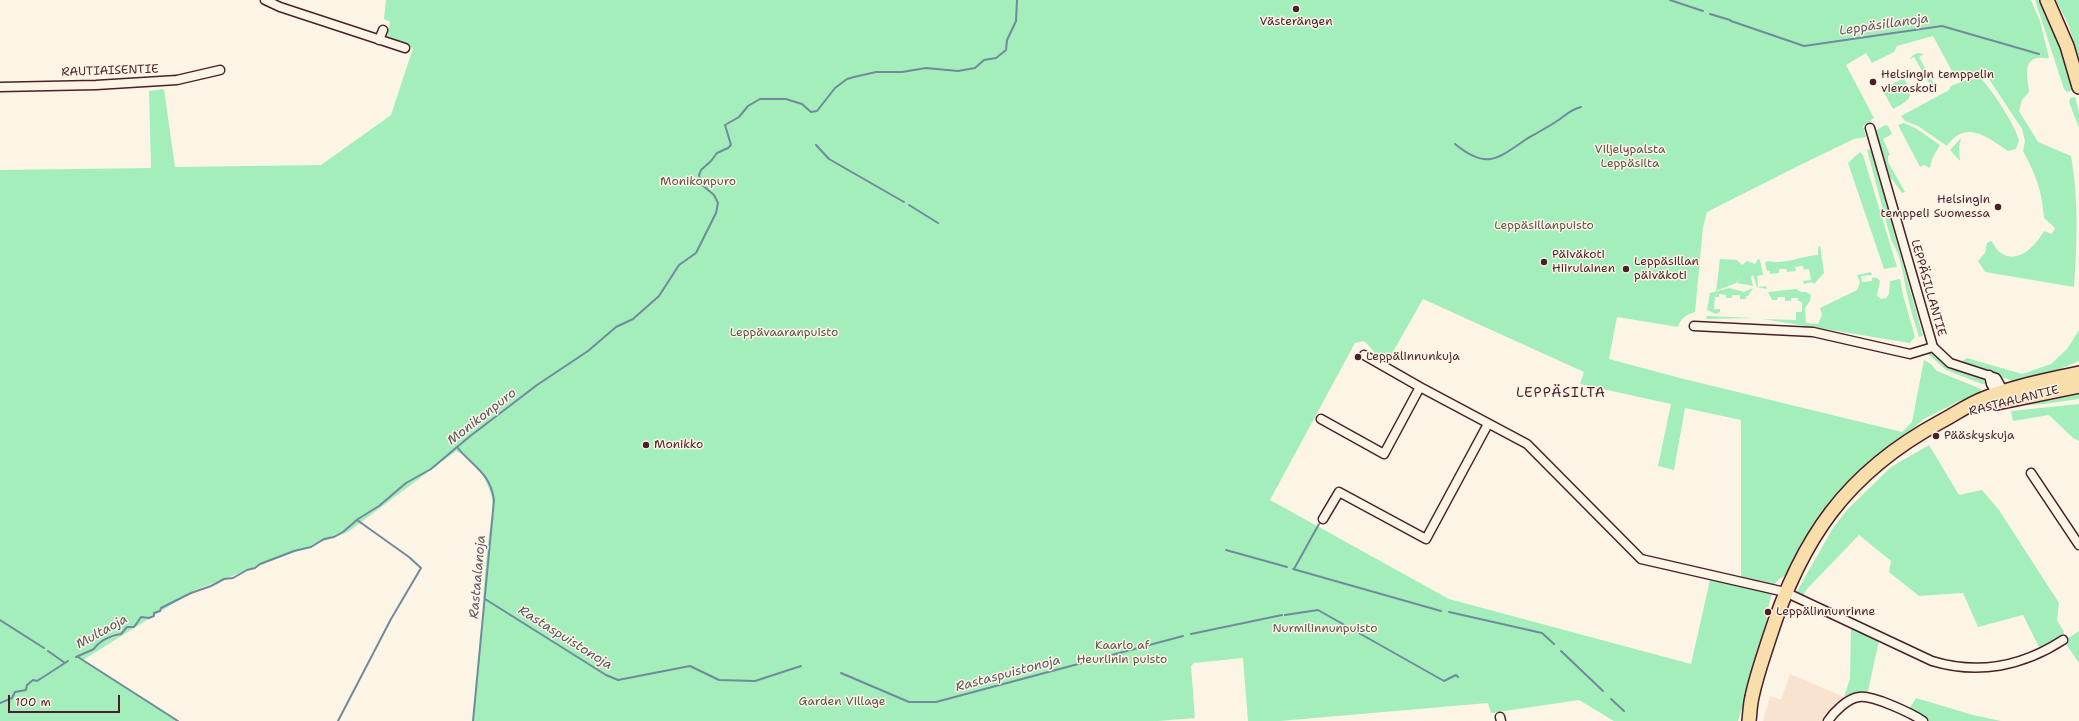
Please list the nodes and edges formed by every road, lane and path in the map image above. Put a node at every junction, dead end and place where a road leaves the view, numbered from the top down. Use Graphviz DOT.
graph roads {
  1 [pos="265,0"];
  2 [pos="2047,0"];
  3 [pos="383,30"];
  4 [pos="379,40"];
  5 [pos="405,48"];
  6 [pos="220,70"];
  7 [pos="0,87"];
  8 [pos="2079,87"];
  9 [pos="1870,128"];
  10 [pos="1694,326"];
  11 [pos="1933,347"];
  12 [pos="1364,355"];
  13 [pos="2079,373"];
  14 [pos="2079,386"];
  15 [pos="1420,387"];
  16 [pos="2002,396"];
  17 [pos="1321,419"];
  18 [pos="1488,424"];
  19 [pos="2031,473"];
  20 [pos="1323,520"];
  21 [pos="2079,545"];
  22 [pos="1785,592"];
  23 [pos="2063,640"];
  24 [pos="1751,699"];
  25 [pos="1741,721"];
  26 [pos="1749,721"];
  27 [pos="1828,721"];
  28 [pos="1923,721"];
  1 -- 4 [label="street"];
  2 -- 8 [label="main road"];
  3 -- 4 [label="street"];
  4 -- 5 [label="street"];
  6 -- 7 [label="street, RAUTIAISENTIE"];
  9 -- 11 [label="street, LEPPÄSILLANTIE"];
  10 -- 11 [label="street"];
  11 -- 16 [label="street, LEPPÄSILLANTIE"];
  12 -- 15 [label="street"];
  13 -- 16 [label="main road, RASTAALANTIE"];
  14 -- 16 [label="main road, RASTAALANTIE"];
  15 -- 17 [label="street"];
  15 -- 18 [label="street"];
  16 -- 22 [label="main road, RASTAALANTIE"];
  18 -- 20 [label="street"];
  18 -- 22 [label="street"];
  19 -- 21 [label="street"];
  22 -- 23 [label="street"];
  22 -- 24 [label="main road, RASTAALANTIE"];
  24 -- 25 [label="main road, RASTAALANTIE"];
  24 -- 26 [label="main road, RASTAALANTIE"];
  27 -- 28 [label="street"];
}
